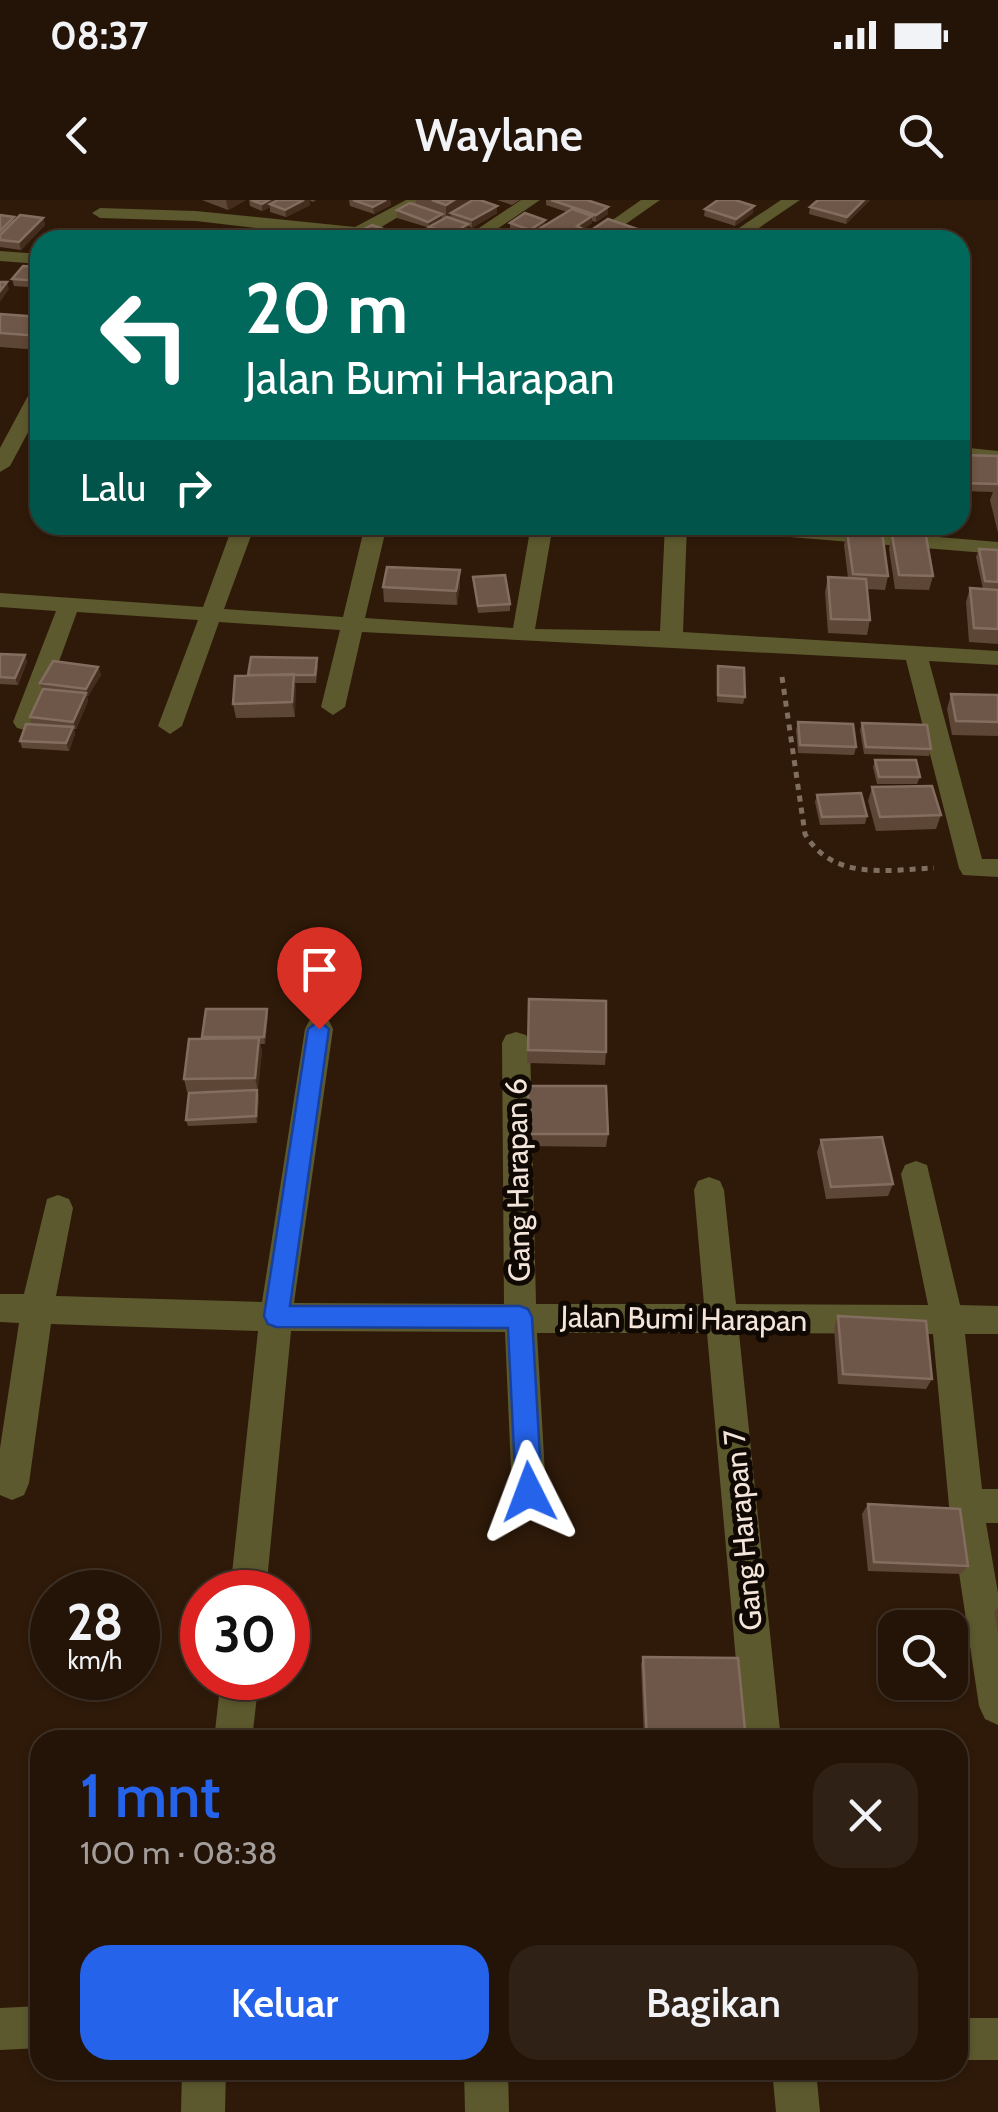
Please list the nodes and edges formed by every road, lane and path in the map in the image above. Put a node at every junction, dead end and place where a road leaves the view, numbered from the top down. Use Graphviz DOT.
graph roads {
  1 [pos="258,200"];
  2 [pos="418,200"];
  3 [pos="532,200"];
  4 [pos="652,200"];
  5 [pos="777,204"];
  6 [pos="100,213"];
  7 [pos="224,218"];
  8 [pos="311,230"];
  9 [pos="365,230"];
  10 [pos="485,230"];
  11 [pos="607,230"];
  12 [pos="742,230"];
  13 [pos="0,256"];
  14 [pos="30,259"];
  15 [pos="30,410"];
  16 [pos="970,454"];
  17 [pos="998,457"];
  18 [pos="0,466"];
  19 [pos="240,535"];
  20 [pos="374,535"];
  21 [pos="540,535"];
  22 [pos="676,535"];
  23 [pos="856,535"];
  24 [pos="998,548"];
  25 [pos="0,600"];
  26 [pos="69,606"];
  27 [pos="210,616"];
  28 [pos="355,624"];
  29 [pos="523,636"];
  30 [pos="671,638"];
  31 [pos="777,646"];
  32 [pos="916,654"];
  33 [pos="998,658"];
  34 [pos="333,707"];
  35 [pos="25,722"];
  36 [pos="170,726"];
  37 [pos="985,868"];
  38 [pos="319,1029"];
  39 [pos="516,1043"];
  40 [pos="916,1174"];
  41 [pos="709,1190"];
  42 [pos="58,1208"];
  43 [pos="0,1308"];
  44 [pos="37,1309"];
  45 [pos="276,1316"];
  46 [pos="520,1317"];
  47 [pos="723,1319"];
  48 [pos="998,1320"];
  49 [pos="948,1322"];
  50 [pos="12,1484"];
  51 [pos="529,1492"];
  52 [pos="982,1506"];
  53 [pos="250,1570"];
  54 [pos="238,1700"];
  55 [pos="998,1706"];
  56 [pos="235,1730"];
  57 [pos="761,1730"];
  58 [pos="30,2028"];
  59 [pos="0,2029"];
  60 [pos="998,2039"];
  61 [pos="968,2040"];
  62 [pos="204,2080"];
  63 [pos="486,2080"];
  64 [pos="795,2080"];
  65 [pos="203,2112"];
  66 [pos="488,2112"];
  67 [pos="798,2112"];
  1 -- 7 [label="street"];
  2 -- 9 [label="street"];
  3 -- 10 [label="street"];
  4 -- 11 [label="street"];
  5 -- 12 [label="street"];
  6 -- 7 [label="street"];
  7 -- 8 [label="street"];
  13 -- 14 [label="street"];
  15 -- 18 [label="street"];
  16 -- 17 [label="street"];
  19 -- 27 [label="street"];
  20 -- 28 [label="street"];
  21 -- 29 [label="street"];
  22 -- 30 [label="street"];
  23 -- 24 [label="street"];
  25 -- 26 [label="street"];
  26 -- 27 [label="street"];
  26 -- 35 [label="street"];
  27 -- 28 [label="street"];
  27 -- 36 [label="street"];
  28 -- 29 [label="street"];
  28 -- 34 [label="street"];
  29 -- 30 [label="street"];
  30 -- 31 [label="street"];
  31 -- 32 [label="street"];
  31 -- 37 [label="path"];
  32 -- 33 [label="street"];
  32 -- 37 [label="street"];
  38 -- 45 [label="street"];
  39 -- 46 [label="street, Gang Harapan 6"];
  40 -- 49 [label="street"];
  41 -- 47 [label="street, Gang Harapan 7"];
  42 -- 44 [label="street"];
  43 -- 44 [label="street, Jalan Bumi Harapan"];
  44 -- 45 [label="street, Jalan Bumi Harapan"];
  44 -- 50 [label="street"];
  45 -- 46 [label="street, Jalan Bumi Harapan"];
  45 -- 53 [label="street"];
  46 -- 47 [label="street, Jalan Bumi Harapan"];
  46 -- 51 [label="street, Gang Harapan 6"];
  47 -- 49 [label="street, Jalan Bumi Harapan"];
  47 -- 57 [label="street, Gang Harapan 7"];
  48 -- 49 [label="street, Jalan Bumi Harapan"];
  49 -- 52 [label="street"];
  52 -- 55 [label="street"];
  54 -- 56 [label="street"];
  58 -- 59 [label="street"];
  60 -- 61 [label="street"];
  62 -- 65 [label="street"];
  63 -- 66 [label="street"];
  64 -- 67 [label="street"];
}
